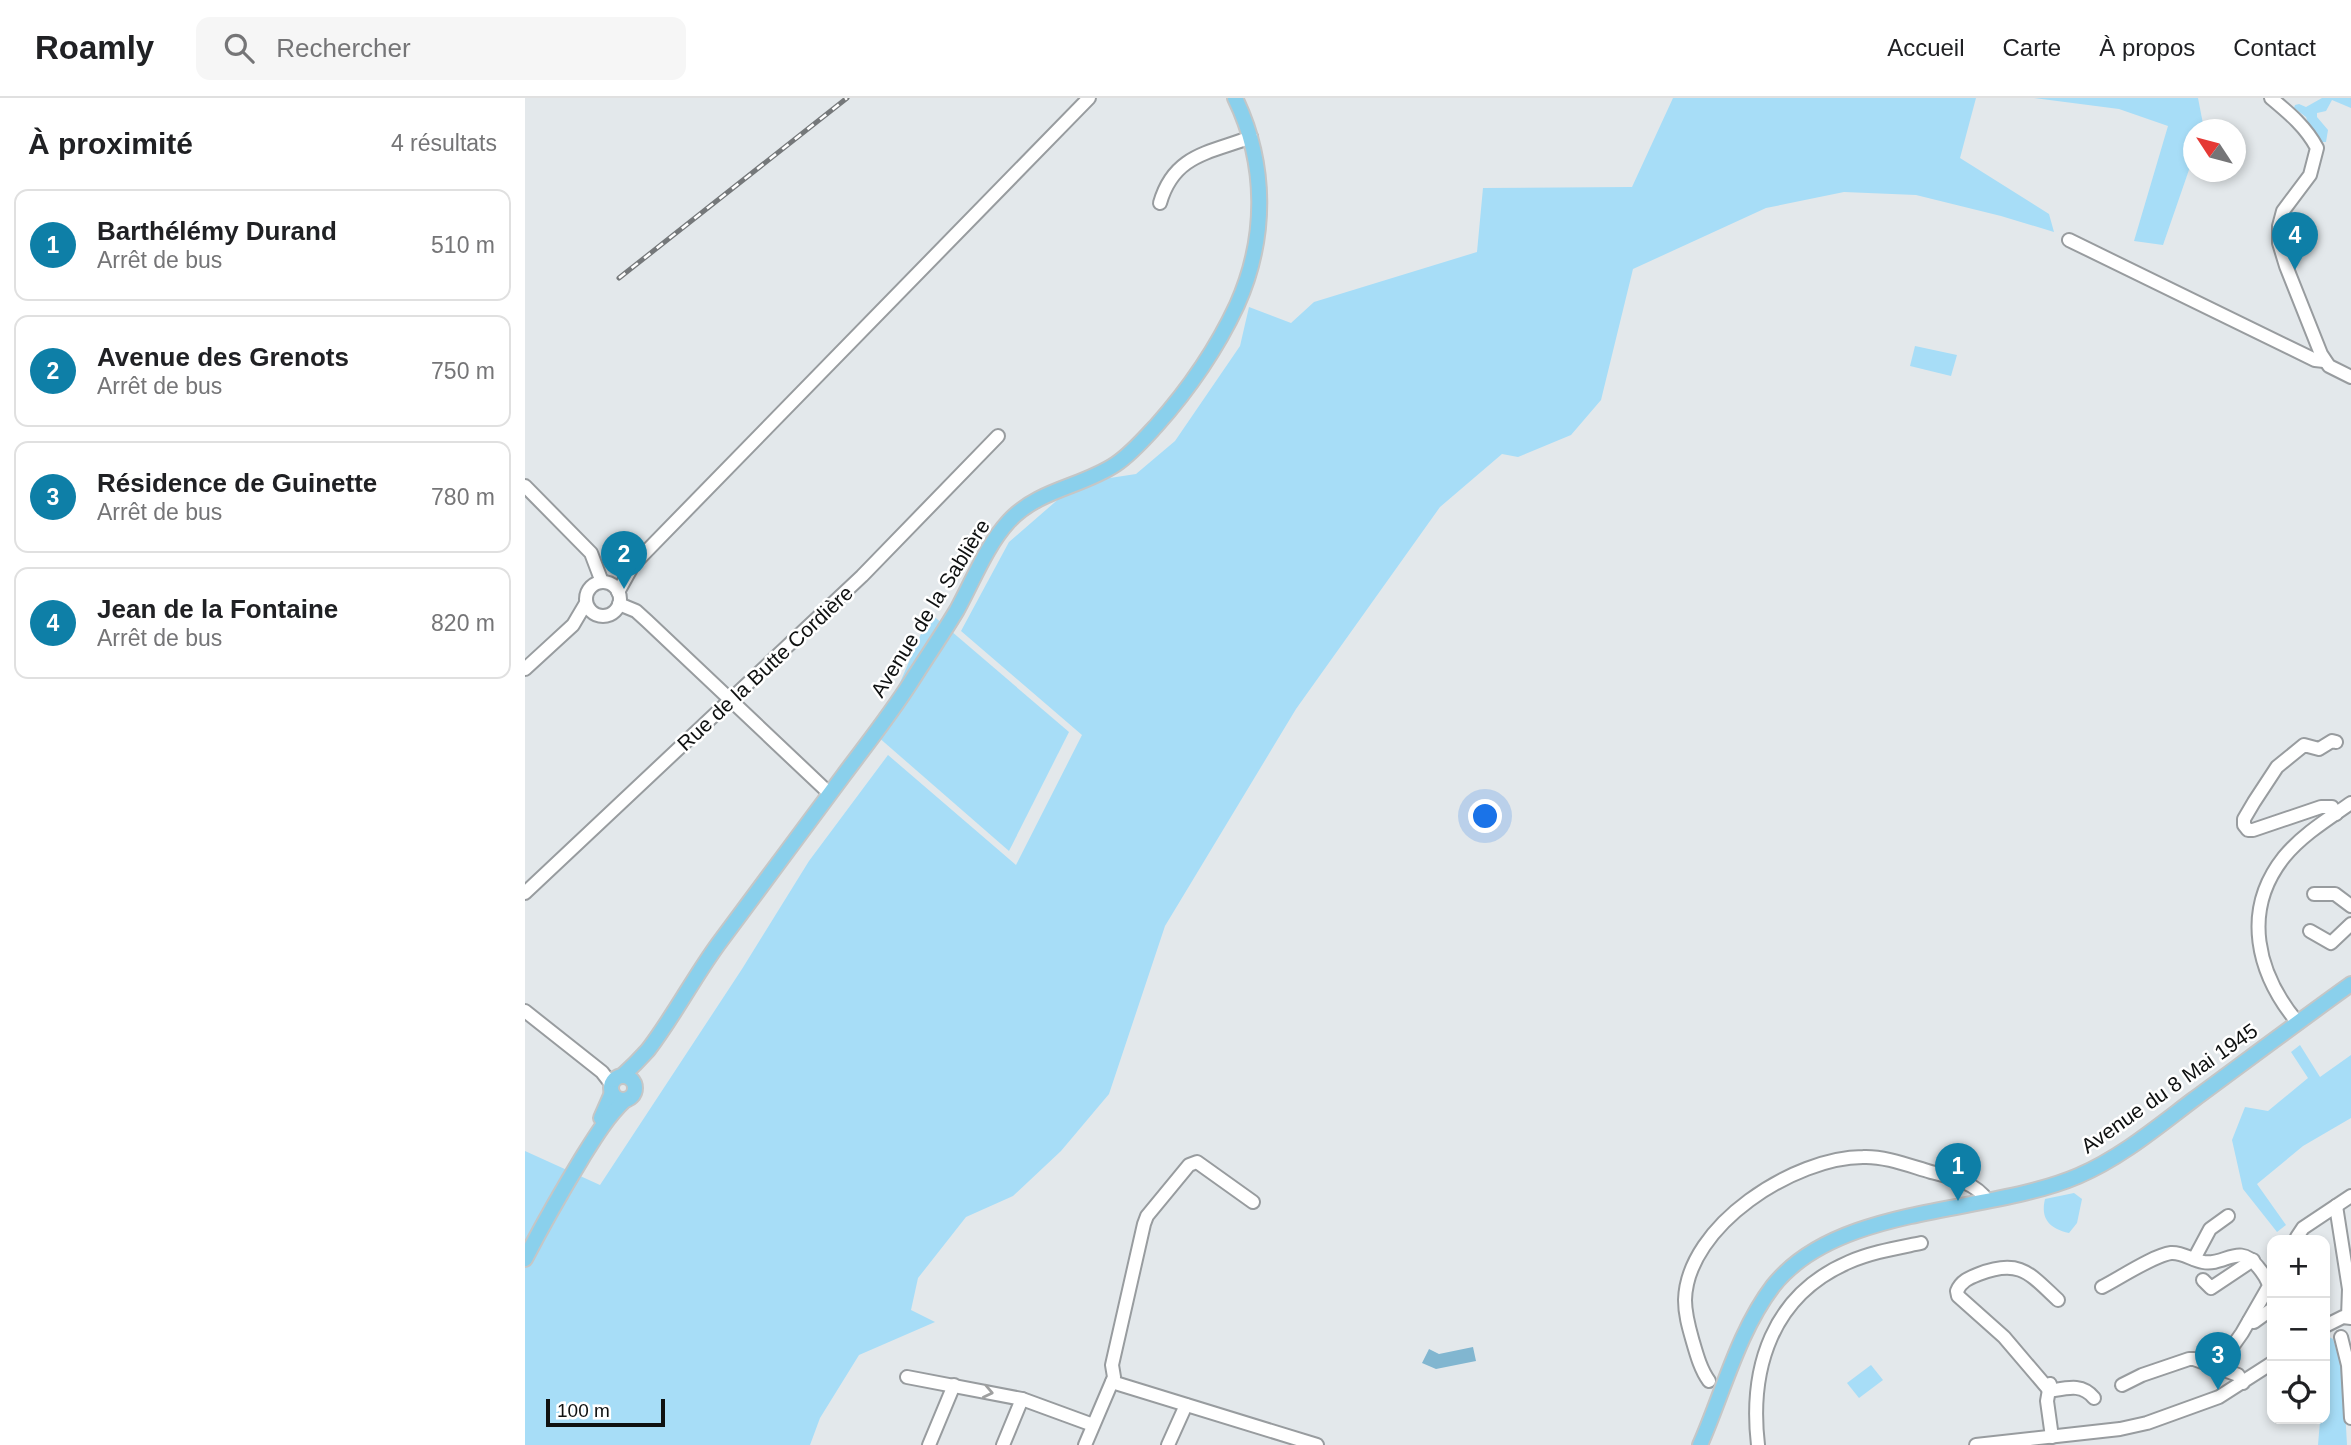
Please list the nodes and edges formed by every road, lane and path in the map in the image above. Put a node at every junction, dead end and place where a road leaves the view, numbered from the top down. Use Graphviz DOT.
graph roads {
  1 [pos="1089,98"];
  2 [pos="1235,98"];
  3 [pos="2271,98"];
  4 [pos="1251,137"];
  5 [pos="1160,203"];
  6 [pos="2070,240"];
  7 [pos="2324,360"];
  8 [pos="2351,377"];
  9 [pos="998,436"];
  10 [pos="525,486"];
  11 [pos="633,565"];
  12 [pos="600,584"];
  13 [pos="619,598"];
  14 [pos="586,603"];
  15 [pos="596,615"];
  16 [pos="573,625"];
  17 [pos="525,669"];
  18 [pos="730,701"];
  19 [pos="2336,741"];
  20 [pos="830,794"];
  21 [pos="2351,803"];
  22 [pos="2336,814"];
  23 [pos="525,893"];
  24 [pos="2313,894"];
  25 [pos="2351,906"];
  26 [pos="2351,924"];
  27 [pos="2310,931"];
  28 [pos="2351,984"];
  29 [pos="525,1011"];
  30 [pos="2298,1023"];
  31 [pos="620,1086"];
  32 [pos="2351,1196"];
  33 [pos="1987,1200"];
  34 [pos="1253,1202"];
  35 [pos="2336,1206"];
  36 [pos="2228,1216"];
  37 [pos="2298,1235"];
  38 [pos="525,1242"];
  39 [pos="1921,1243"];
  40 [pos="525,1259"];
  41 [pos="2194,1259"];
  42 [pos="2253,1260"];
  43 [pos="2267,1279"];
  44 [pos="2203,1280"];
  45 [pos="2102,1287"];
  46 [pos="2267,1293"];
  47 [pos="2058,1300"];
  48 [pos="2267,1312"];
  49 [pos="2249,1321"];
  50 [pos="2340,1328"];
  51 [pos="2267,1366"];
  52 [pos="2218,1367"];
  53 [pos="907,1377"];
  54 [pos="1709,1381"];
  55 [pos="1112,1382"];
  56 [pos="2243,1383"];
  57 [pos="954,1385"];
  58 [pos="2122,1385"];
  59 [pos="2050,1391"];
  60 [pos="2094,1398"];
  61 [pos="1022,1399"];
  62 [pos="1185,1405"];
  63 [pos="2351,1418"];
  64 [pos="1093,1425"];
  65 [pos="2052,1437"];
  66 [pos="1705,1440"];
  67 [pos="929,1445"];
  68 [pos="1003,1445"];
  69 [pos="1085,1445"];
  70 [pos="1168,1445"];
  71 [pos="1317,1445"];
  72 [pos="1758,1445"];
  73 [pos="1976,1445"];
  1 -- 11 [label="street"];
  2 -- 4 [label="main road, Avenue de la Sablière"];
  3 -- 7 [label="street"];
  4 -- 5 [label="street"];
  4 -- 20 [label="main road, Avenue de la Sablière"];
  6 -- 7 [label="street"];
  7 -- 8 [label="street"];
  9 -- 18 [label="street, Rue de la Butte Cordière"];
  10 -- 12 [label="street"];
  11 -- 12 [label="street"];
  11 -- 13 [label="street"];
  12 -- 13 [label="street"];
  12 -- 14 [label="street"];
  13 -- 15 [label="street"];
  13 -- 18 [label="street"];
  14 -- 15 [label="street"];
  14 -- 16 [label="street"];
  15 -- 16 [label="street"];
  16 -- 17 [label="street"];
  18 -- 20 [label="street"];
  18 -- 23 [label="street, Rue de la Butte Cordière"];
  19 -- 22 [label="street"];
  20 -- 31 [label="main road, Avenue de la Sablière"];
  21 -- 22 [label="street"];
  22 -- 30 [label="street"];
  24 -- 25 [label="street"];
  26 -- 27 [label="street"];
  28 -- 30 [label="main road, Avenue du 8 Mai 1945"];
  29 -- 31 [label="street"];
  30 -- 33 [label="main road, Avenue du 8 Mai 1945"];
  31 -- 38 [label="main road"];
  31 -- 40 [label="main road"];
  32 -- 35 [label="street"];
  33 -- 54 [label="street"];
  33 -- 66 [label="main road, Avenue du 8 Mai 1945"];
  34 -- 55 [label="street"];
  35 -- 37 [label="street"];
  35 -- 50 [label="street"];
  36 -- 41 [label="street"];
  39 -- 72 [label="street"];
  41 -- 42 [label="street"];
  41 -- 45 [label="street"];
  42 -- 43 [label="street"];
  42 -- 44 [label="street"];
  46 -- 49 [label="street"];
  47 -- 59 [label="street"];
  48 -- 49 [label="street"];
  49 -- 52 [label="street"];
  50 -- 63 [label="street"];
  51 -- 56 [label="street"];
  52 -- 56 [label="street"];
  52 -- 58 [label="street"];
  53 -- 57 [label="street"];
  55 -- 62 [label="street"];
  55 -- 64 [label="street"];
  56 -- 65 [label="street"];
  57 -- 61 [label="street, one-way"];
  57 -- 67 [label="street"];
  59 -- 60 [label="street"];
  59 -- 65 [label="street"];
  61 -- 64 [label="street"];
  61 -- 68 [label="street"];
  62 -- 70 [label="street"];
  62 -- 71 [label="street"];
  64 -- 69 [label="street"];
  65 -- 73 [label="street"];
}
